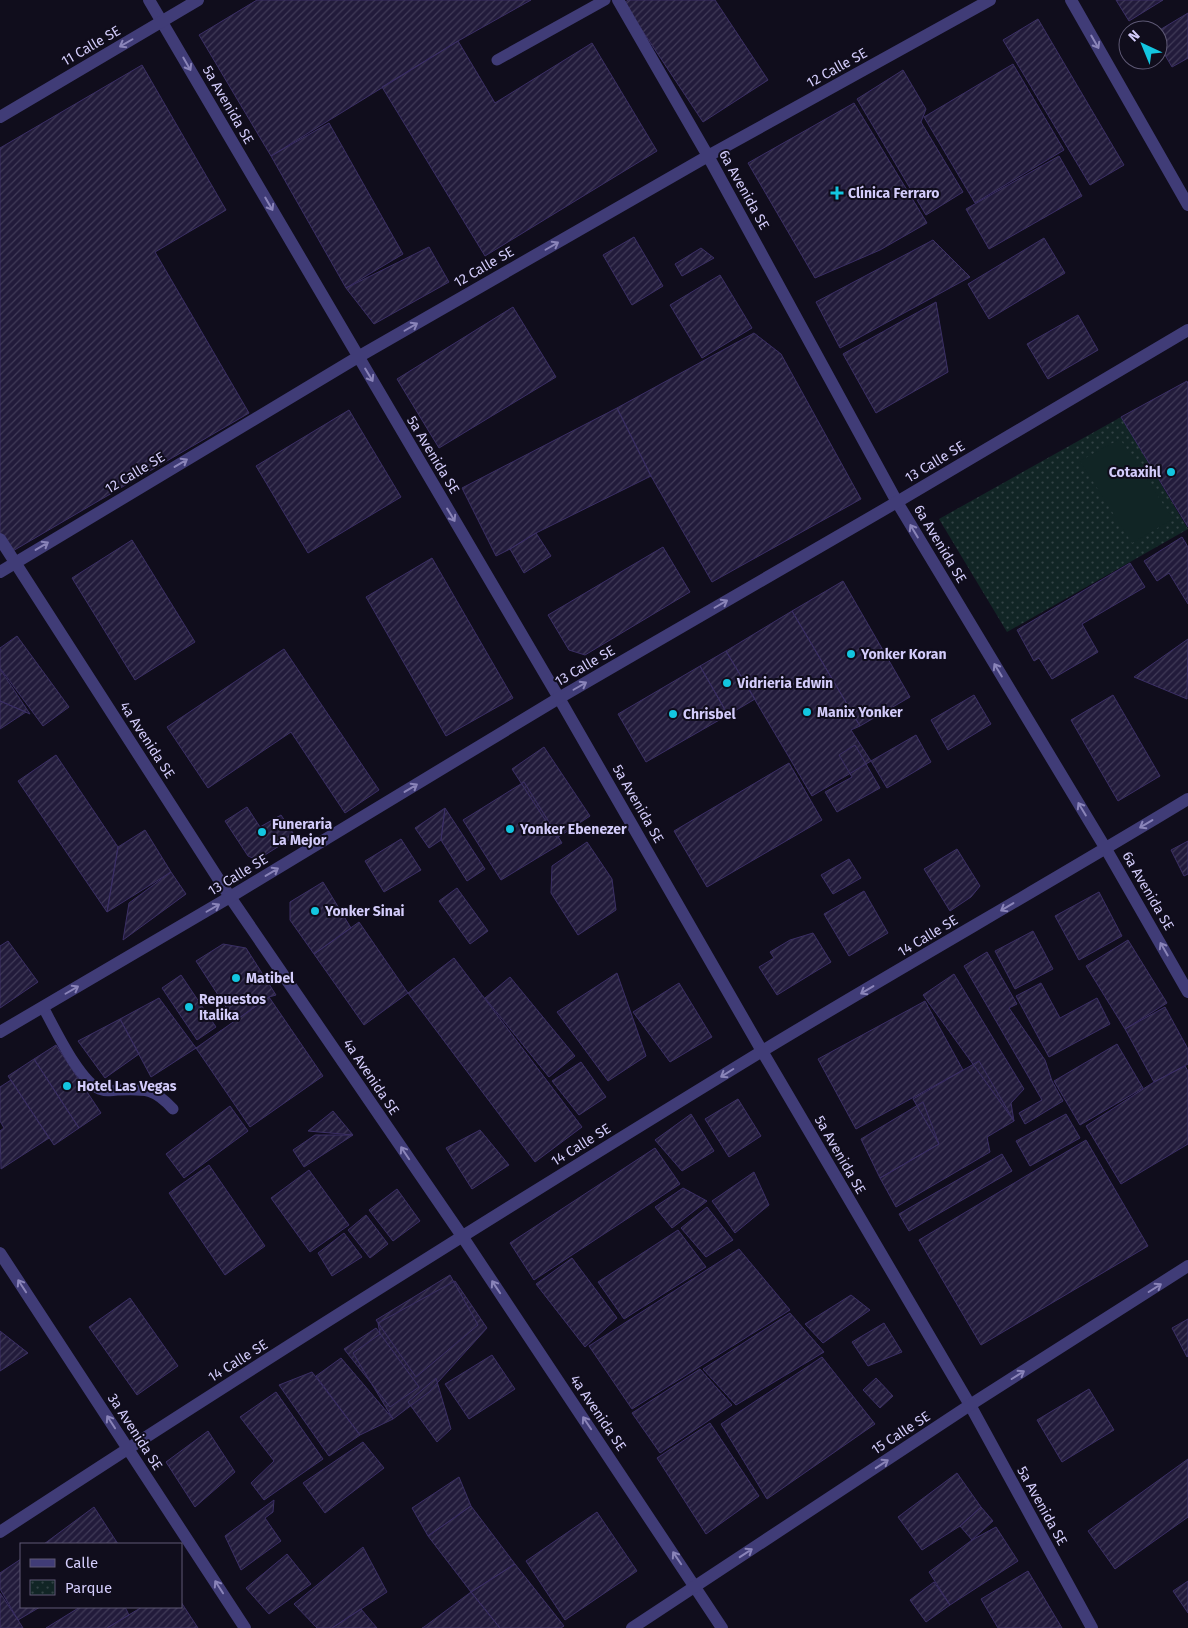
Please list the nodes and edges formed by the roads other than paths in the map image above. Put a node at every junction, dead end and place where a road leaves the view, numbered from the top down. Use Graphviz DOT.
graph roads {
  1 [pos="149,0"];
  2 [pos="198,0"];
  3 [pos="605,0"];
  4 [pos="618,0"];
  5 [pos="990,0"];
  6 [pos="1071,0"];
  7 [pos="162,22"];
  8 [pos="497,60"];
  9 [pos="0,117"];
  10 [pos="708,156"];
  11 [pos="1188,205"];
  12 [pos="1188,330"];
  13 [pos="358,357"];
  14 [pos="897,502"];
  15 [pos="0,539"];
  16 [pos="14,563"];
  17 [pos="0,572"];
  18 [pos="559,698"];
  19 [pos="1188,799"];
  20 [pos="1106,849"];
  21 [pos="230,898"];
  22 [pos="1188,992"];
  23 [pos="43,1007"];
  24 [pos="0,1032"];
  25 [pos="762,1051"];
  26 [pos="173,1109"];
  27 [pos="462,1236"];
  28 [pos="0,1253"];
  29 [pos="1188,1266"];
  30 [pos="970,1405"];
  31 [pos="128,1448"];
  32 [pos="0,1532"];
  33 [pos="696,1586"];
  34 [pos="245,1628"];
  35 [pos="632,1628"];
  36 [pos="722,1628"];
  37 [pos="1092,1628"];
  1 -- 7 [label="street, 5a Avenida SE"];
  2 -- 7 [label="street, 11 Calle SE"];
  3 -- 8 [label="lane"];
  4 -- 10 [label="street, 6a Avenida SE"];
  5 -- 10 [label="street, 12 Calle SE"];
  6 -- 11 [label="street, one-way"];
  7 -- 9 [label="street, 11 Calle SE, one-way"];
  7 -- 13 [label="street, 5a Avenida SE, one-way"];
  13 -- 10 [label="street, 12 Calle SE, one-way"];
  10 -- 14 [label="street, 6a Avenida SE"];
  12 -- 14 [label="street, 13 Calle SE"];
  16 -- 13 [label="street, 12 Calle SE, one-way"];
  13 -- 18 [label="street, 5a Avenida SE, one-way"];
  18 -- 14 [label="street, 13 Calle SE, one-way"];
  20 -- 14 [label="street, 6a Avenida SE, one-way"];
  15 -- 16 [label="street, 4a Avenida SE"];
  16 -- 17 [label="street, 12 Calle SE"];
  16 -- 21 [label="street, 4a Avenida SE"];
  21 -- 18 [label="street, 13 Calle SE, one-way"];
  18 -- 25 [label="street, 5a Avenida SE"];
  19 -- 20 [label="street, 14 Calle SE, one-way"];
  22 -- 20 [label="street, 6a Avenida SE, one-way"];
  20 -- 25 [label="street, 14 Calle SE, one-way"];
  23 -- 21 [label="street, 13 Calle SE, one-way"];
  27 -- 21 [label="street, 4a Avenida SE, one-way"];
  23 -- 24 [label="street, 13 Calle SE"];
  23 -- 26 [label="lane"];
  25 -- 27 [label="street, 14 Calle SE, one-way"];
  25 -- 30 [label="street, 5a Avenida SE"];
  27 -- 31 [label="street, 14 Calle SE"];
  33 -- 27 [label="street, 4a Avenida SE, one-way"];
  31 -- 28 [label="street, 3a Avenida SE, one-way"];
  30 -- 29 [label="street, 15 Calle SE, one-way"];
  33 -- 30 [label="street, 15 Calle SE, one-way"];
  30 -- 37 [label="street, 5a Avenida SE"];
  31 -- 32 [label="street, 14 Calle SE"];
  34 -- 31 [label="street, 3a Avenida SE, one-way"];
  33 -- 35 [label="street, 15 Calle SE"];
  33 -- 36 [label="street, 4a Avenida SE"];
}
